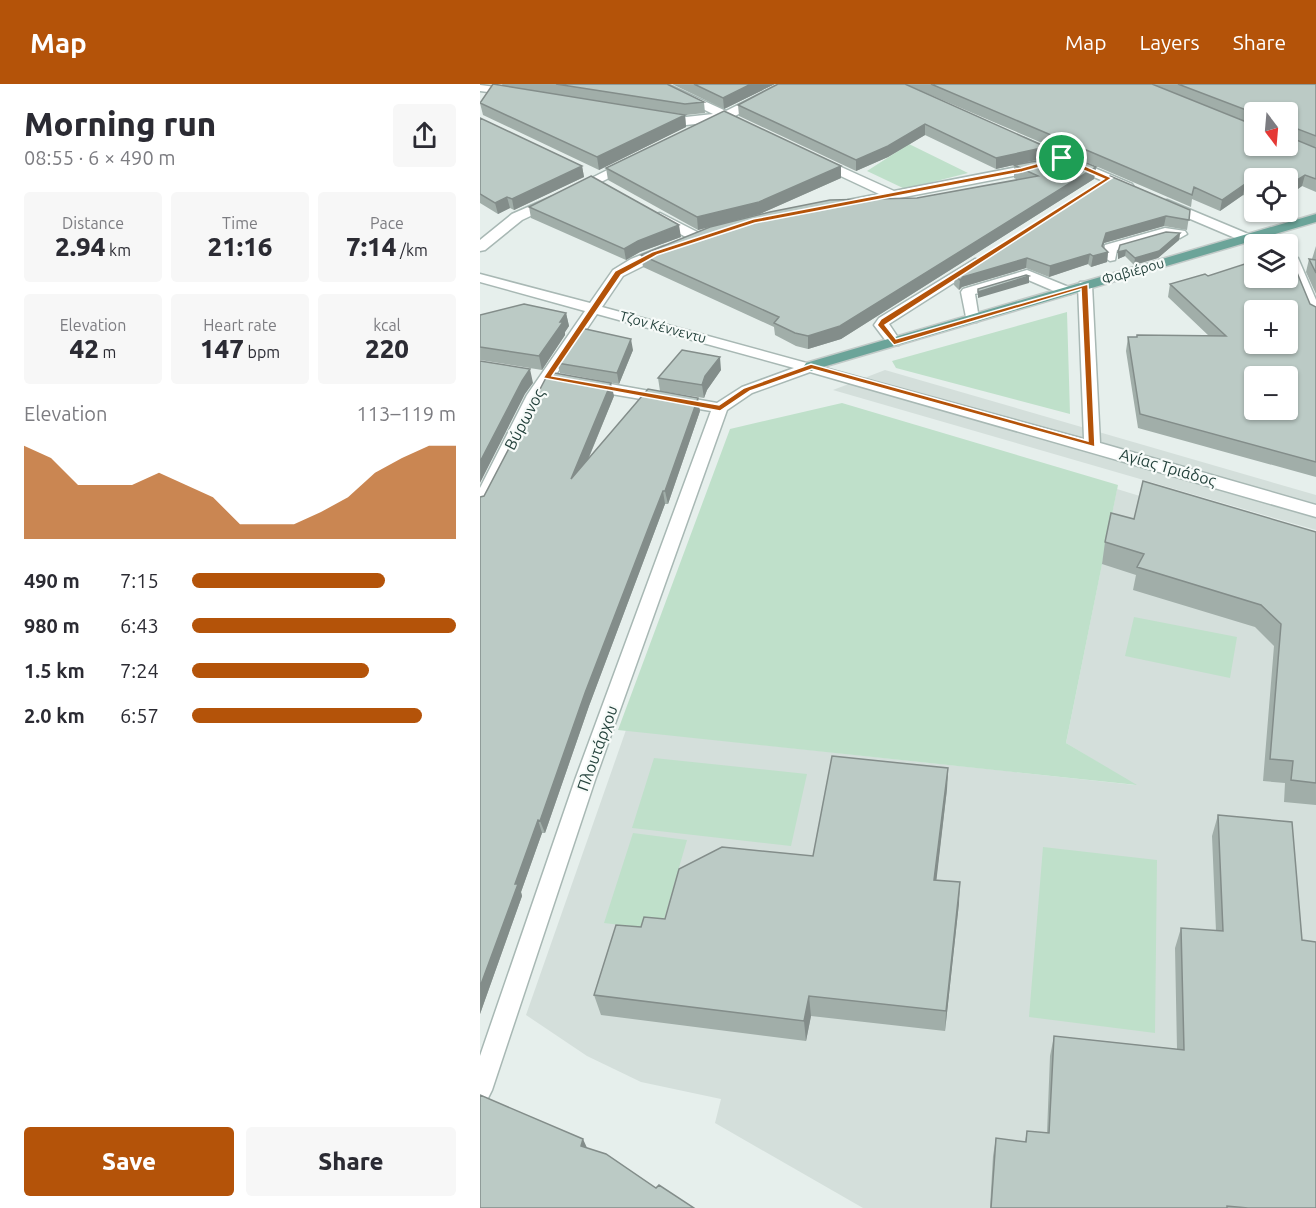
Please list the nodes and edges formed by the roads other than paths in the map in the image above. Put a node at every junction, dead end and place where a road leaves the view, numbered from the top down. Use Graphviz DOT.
graph roads {
  1 [pos="658,84"];
  2 [pos="789,84"];
  3 [pos="480,88"];
  4 [pos="521,94"];
  5 [pos="651,115"];
  6 [pos="725,116"];
  7 [pos="746,126"];
  8 [pos="1009,135"];
  9 [pos="683,136"];
  10 [pos="807,155"];
  11 [pos="642,157"];
  12 [pos="1062,158"];
  13 [pos="894,196"];
  14 [pos="835,206"];
  15 [pos="645,209"];
  16 [pos="1316,218"];
  17 [pos="1180,234"];
  18 [pos="1260,234"];
  19 [pos="1244,237"];
  20 [pos="1244,239"];
  21 [pos="480,247"];
  22 [pos="992,253"];
  23 [pos="1110,257"];
  24 [pos="1298,261"];
  25 [pos="1308,265"];
  26 [pos="1298,277"];
  27 [pos="480,278"];
  28 [pos="1085,285"];
  29 [pos="1066,291"];
  30 [pos="593,308"];
  31 [pos="1316,316"];
  32 [pos="972,319"];
  33 [pos="894,342"];
  34 [pos="811,366"];
  35 [pos="553,379"];
  36 [pos="720,408"];
  37 [pos="1092,445"];
  38 [pos="480,504"];
  39 [pos="1316,511"];
  40 [pos="480,1090"];
  1 -- 6 [label="street"];
  2 -- 6 [label="street"];
  3 -- 4 [label="street"];
  5 -- 6 [label="street"];
  6 -- 7 [label="street"];
  6 -- 9 [label="street"];
  8 -- 12 [label="street"];
  10 -- 13 [label="street"];
  11 -- 21 [label="street"];
  12 -- 13 [label="street"];
  12 -- 19 [label="street"];
  13 -- 14 [label="street"];
  15 -- 30 [label="street, Βύρωνος"];
  16 -- 18 [label="main road, Φαβιέρου"];
  17 -- 23 [label="street"];
  20 -- 28 [label="main road, Φαβιέρου"];
  22 -- 33 [label="street"];
  24 -- 25 [label="street"];
  26 -- 31 [label="street"];
  27 -- 30 [label="street, Τζον Κέννεντυ"];
  28 -- 29 [label="main road, Φαβιέρου"];
  28 -- 37 [label="street"];
  29 -- 32 [label="main road, Φαβιέρου"];
  29 -- 32 [label="street"];
  30 -- 34 [label="street, Τζον Κέννεντυ"];
  30 -- 35 [label="street, Βύρωνος"];
  32 -- 33 [label="main road, Φαβιέρου"];
  33 -- 34 [label="main road, Φαβιέρου"];
  34 -- 36 [label="street"];
  34 -- 37 [label="street, Αγίας Τριάδος"];
  35 -- 36 [label="street"];
  35 -- 38 [label="street, Βύρωνος"];
  36 -- 40 [label="street, Πλουτάρχου"];
  37 -- 39 [label="street, Αγίας Τριάδος"];
}
